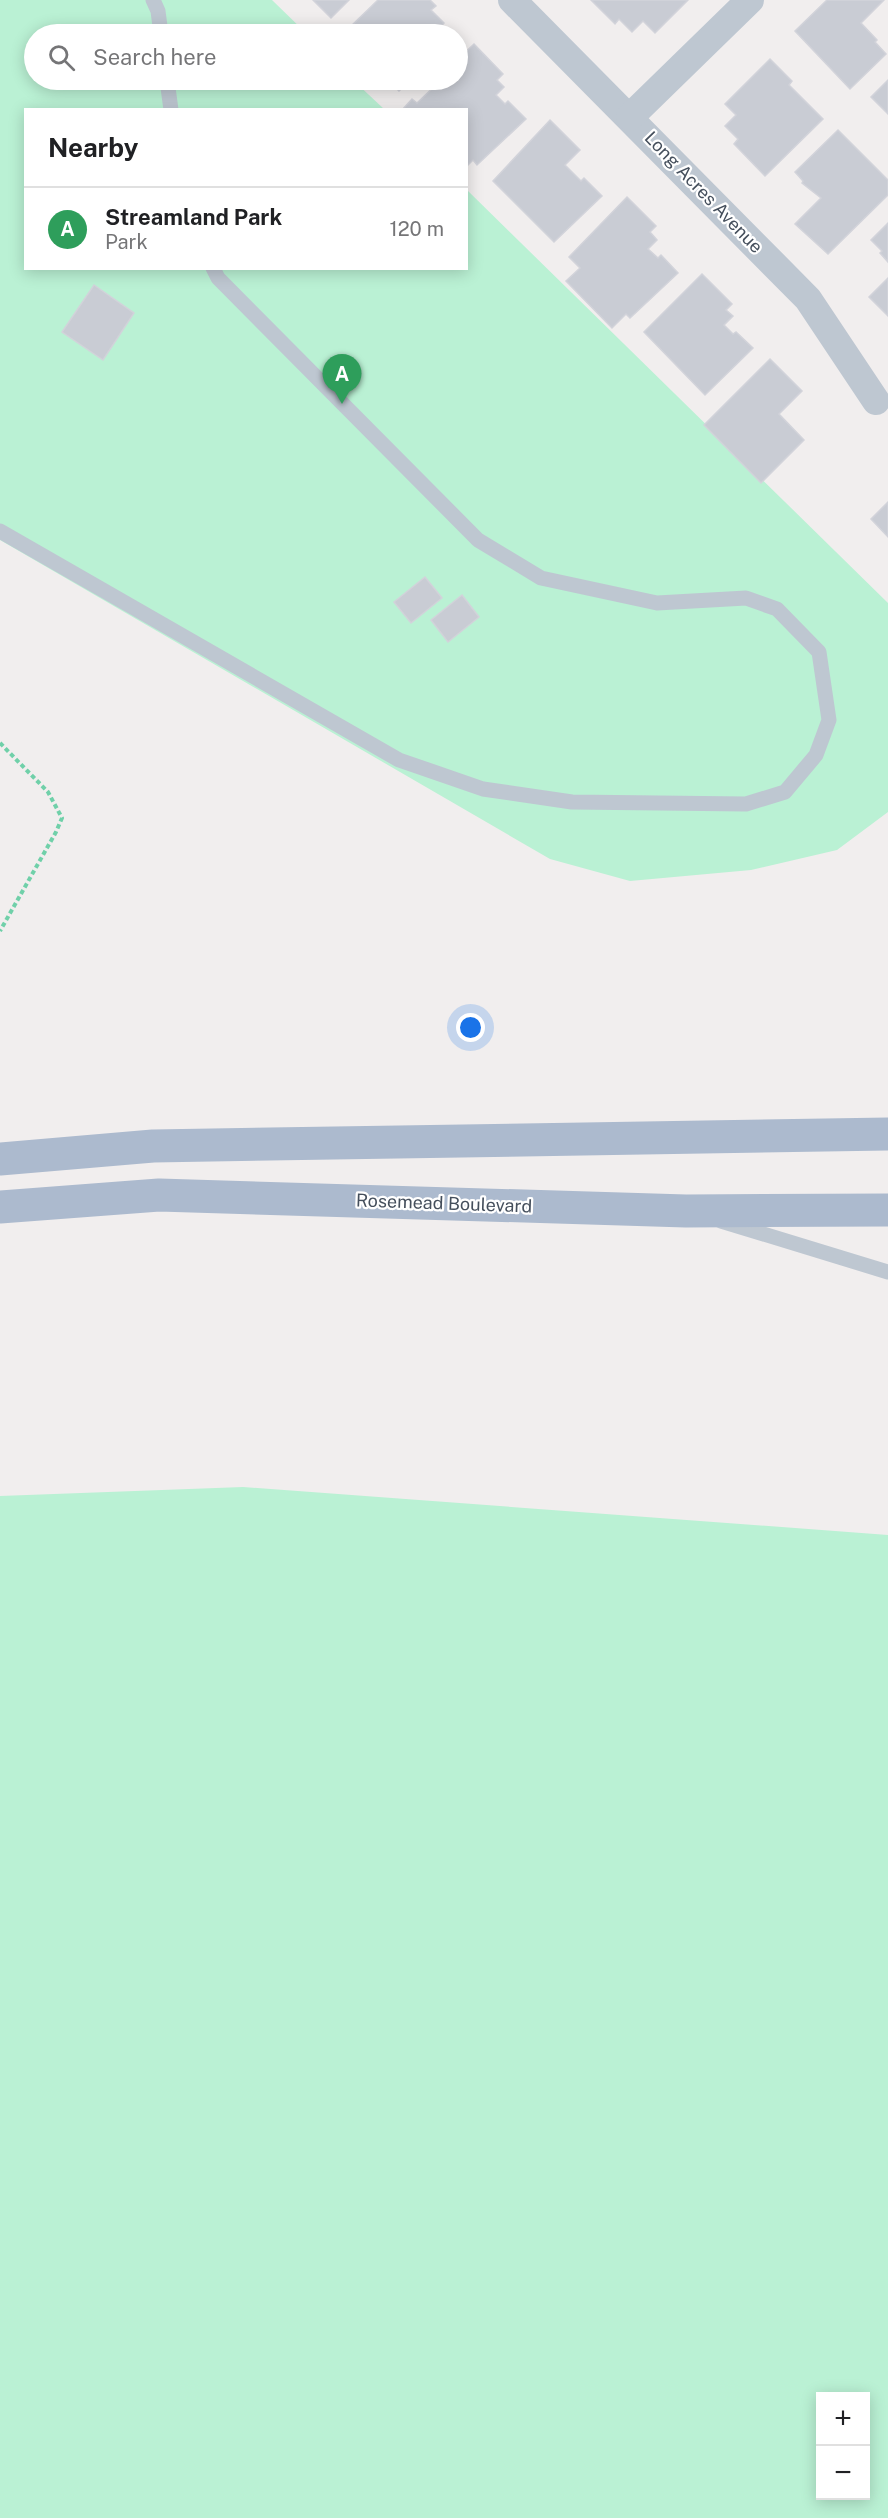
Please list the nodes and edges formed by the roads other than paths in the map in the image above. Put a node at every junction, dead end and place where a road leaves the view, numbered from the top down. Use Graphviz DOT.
graph roads {
  1 [pos="153,0"];
  2 [pos="512,0"];
  3 [pos="750,0"];
  4 [pos="160,24"];
  5 [pos="168,90"];
  6 [pos="171,108"];
  7 [pos="630,117"];
  8 [pos="214,270"];
  9 [pos="876,401"];
  10 [pos="0,531"];
  11 [pos="888,1134"];
  12 [pos="0,1159"];
  13 [pos="0,1207"];
  14 [pos="888,1210"];
  15 [pos="686,1211"];
  16 [pos="888,1272"];
  1 -- 4 [label="lane"];
  2 -- 7 [label="street, Long Acres Avenue"];
  3 -- 7 [label="street"];
  5 -- 6 [label="lane"];
  7 -- 9 [label="street, Long Acres Avenue"];
  8 -- 10 [label="lane"];
  11 -- 12 [label="main road"];
  13 -- 15 [label="main road, Rosemead Boulevard"];
  14 -- 15 [label="main road, Rosemead Boulevard"];
  15 -- 16 [label="lane"];
}
